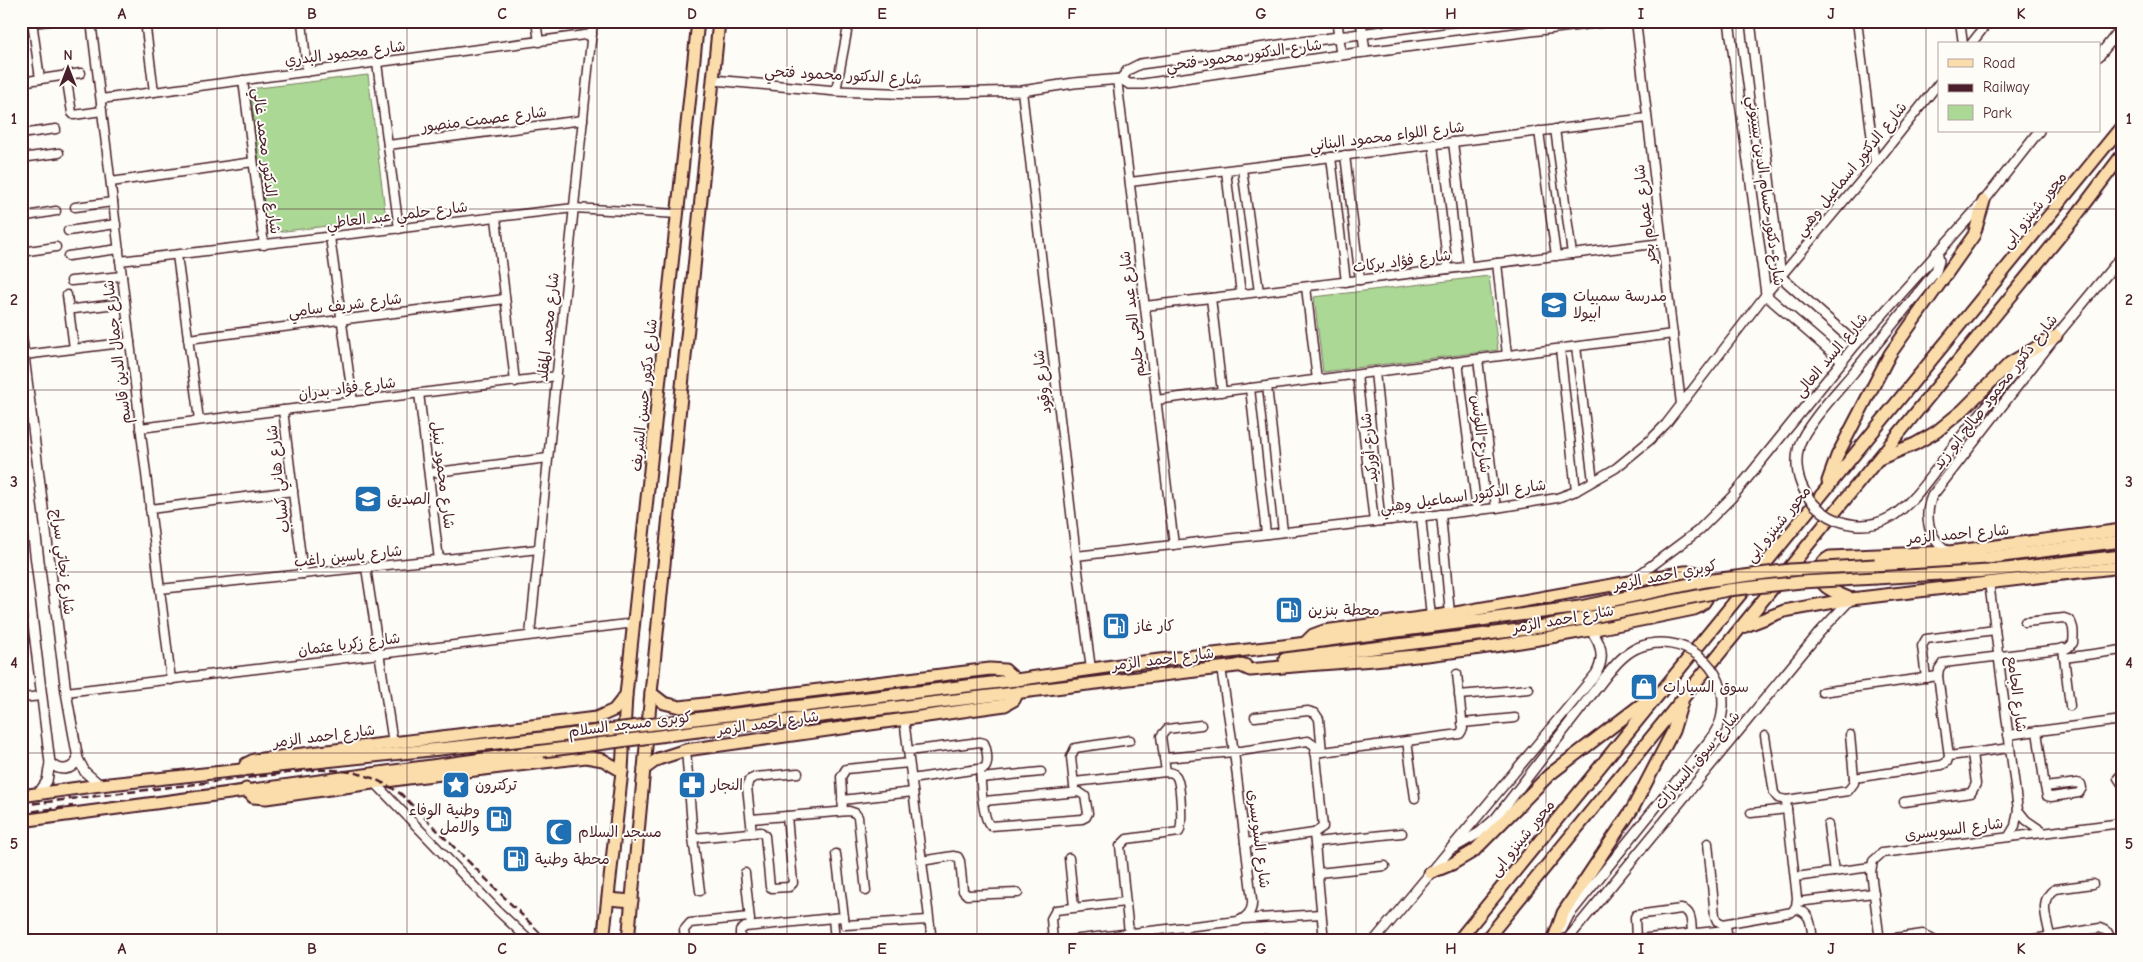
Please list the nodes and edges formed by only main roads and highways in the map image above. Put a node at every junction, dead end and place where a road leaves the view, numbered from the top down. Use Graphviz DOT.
graph roads {
  1 [pos="698,21"];
  2 [pos="719,21"];
  3 [pos="2122,126"];
  4 [pos="684,155"];
  5 [pos="2122,155"];
  6 [pos="706,156"];
  7 [pos="1984,201"];
  8 [pos="671,279"];
  9 [pos="692,282"];
  10 [pos="2053,340"];
  11 [pos="1878,460"];
  12 [pos="1826,487"];
  13 [pos="2122,530"];
  14 [pos="2122,541"];
  15 [pos="2122,556"];
  16 [pos="2122,567"];
  17 [pos="1851,599"];
  18 [pos="1742,627"];
  19 [pos="1305,643"];
  20 [pos="1239,665"];
  21 [pos="1016,680"];
  22 [pos="1663,688"];
  23 [pos="1018,692"];
  24 [pos="650,693"];
  25 [pos="626,695"];
  26 [pos="1682,699"];
  27 [pos="690,705"];
  28 [pos="590,719"];
  29 [pos="686,750"];
  30 [pos="586,757"];
  31 [pos="644,769"];
  32 [pos="244,770"];
  33 [pos="622,771"];
  34 [pos="246,789"];
  35 [pos="21,796"];
  36 [pos="21,821"];
  37 [pos="1430,873"];
  38 [pos="608,899"];
  39 [pos="632,901"];
  40 [pos="603,941"];
  41 [pos="628,941"];
  42 [pos="1458,941"];
  43 [pos="1485,941"];
  44 [pos="1553,941"];
  1 -- 4 [label="main road, شارع دكتور حسن الشريف"];
  2 -- 6 [label="main road"];
  3 -- 12 [label="main road, محور شينزو ابى"];
  4 -- 6 [label="main road"];
  4 -- 8 [label="main road, شارع دكتور حسن الشريف"];
  5 -- 11 [label="main road"];
  6 -- 9 [label="main road"];
  7 -- 12 [label="main road"];
  8 -- 9 [label="main road"];
  8 -- 25 [label="main road, شارع دكتور حسن الشريف"];
  9 -- 24 [label="main road"];
  10 -- 11 [label="main road"];
  11 -- 18 [label="main road"];
  12 -- 22 [label="main road, محور شينزو ابى"];
  13 -- 17 [label="main road, شارع احمد الزمر"];
  14 -- 19 [label="main road, كوبري احمد الزمر, bridge"];
  15 -- 20 [label="main road, كوبري احمد الزمر, bridge"];
  16 -- 17 [label="main road"];
  17 -- 18 [label="main road"];
  18 -- 26 [label="main road"];
  19 -- 20 [label="main road, شارع احمد الزمر"];
  19 -- 21 [label="main road, شارع احمد الزمر"];
  20 -- 23 [label="main road, شارع احمد الزمر"];
  21 -- 27 [label="main road, شارع احمد الزمر"];
  21 -- 32 [label="main road, كوبرى مسجد السلام, bridge"];
  22 -- 37 [label="main road"];
  22 -- 42 [label="main road, محور شينزو ابى"];
  23 -- 29 [label="main road, شارع احمد الزمر"];
  23 -- 34 [label="main road, كوبرى مسجد السلام, bridge"];
  24 -- 27 [label="main road, شارع احمد الزمر"];
  24 -- 31 [label="main road"];
  25 -- 28 [label="main road, شارع احمد الزمر"];
  25 -- 33 [label="main road, شارع دكتور حسن الشريف"];
  26 -- 43 [label="main road"];
  26 -- 44 [label="main road"];
  27 -- 29 [label="main road"];
  28 -- 30 [label="main road"];
  28 -- 32 [label="main road, شارع احمد الزمر"];
  29 -- 31 [label="main road, شارع احمد الزمر"];
  30 -- 33 [label="main road"];
  30 -- 34 [label="main road"];
  31 -- 39 [label="main road"];
  32 -- 35 [label="main road, شارع احمد الزمر"];
  33 -- 38 [label="main road, شارع دكتور حسن الشريف"];
  34 -- 36 [label="main road"];
  38 -- 39 [label="main road"];
  38 -- 40 [label="main road, شارع دكتور حسن الشريف"];
  39 -- 41 [label="main road"];
}
